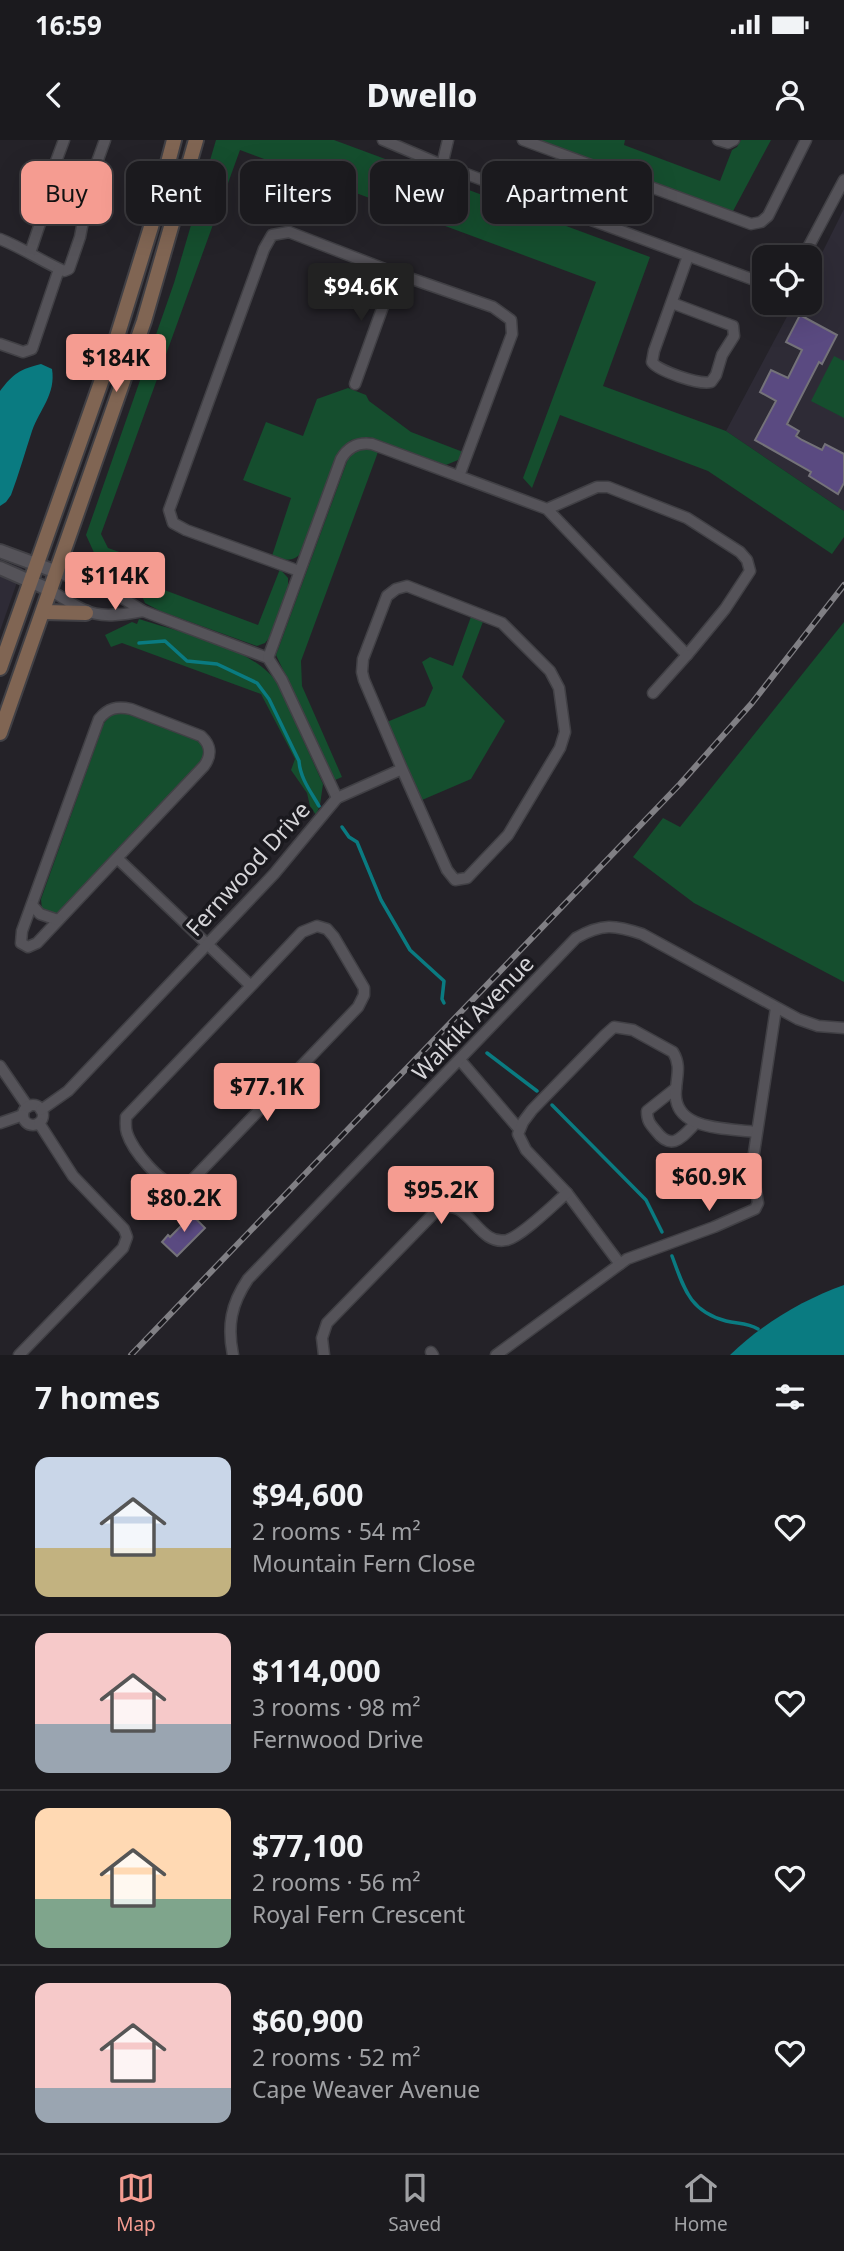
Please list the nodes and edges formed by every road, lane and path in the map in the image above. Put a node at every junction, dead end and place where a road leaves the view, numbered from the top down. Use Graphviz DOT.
graph roads {
  1 [pos="64,140"];
  2 [pos="105,140"];
  3 [pos="174,140"];
  4 [pos="196,140"];
  5 [pos="383,140"];
  6 [pos="448,140"];
  7 [pos="523,140"];
  8 [pos="718,140"];
  9 [pos="734,140"];
  10 [pos="806,140"];
  11 [pos="433,161"];
  12 [pos="443,161"];
  13 [pos="468,175"];
  14 [pos="844,180"];
  15 [pos="0,239"];
  16 [pos="809,245"];
  17 [pos="30,253"];
  18 [pos="688,256"];
  19 [pos="62,270"];
  20 [pos="396,273"];
  21 [pos="752,279"];
  22 [pos="671,303"];
  23 [pos="0,344"];
  24 [pos="355,384"];
  25 [pos="458,476"];
  26 [pos="547,509"];
  27 [pos="0,551"];
  28 [pos="37,565"];
  29 [pos="0,568"];
  30 [pos="299,571"];
  31 [pos="57,572"];
  32 [pos="32,581"];
  33 [pos="50,590"];
  34 [pos="143,611"];
  35 [pos="43,612"];
  36 [pos="86,613"];
  37 [pos="687,655"];
  38 [pos="268,658"];
  39 [pos="0,668"];
  40 [pos="653,693"];
  41 [pos="0,733"];
  42 [pos="402,769"];
  43 [pos="337,799"];
  44 [pos="117,858"];
  45 [pos="32,905"];
  46 [pos="58,920"];
  47 [pos="208,944"];
  48 [pos="251,986"];
  49 [pos="776,1008"];
  50 [pos="844,1028"];
  51 [pos="460,1060"];
  52 [pos="0,1066"];
  53 [pos="676,1088"];
  54 [pos="41,1110"];
  55 [pos="25,1111"];
  56 [pos="0,1123"];
  57 [pos="39,1123"];
  58 [pos="696,1123"];
  59 [pos="519,1129"];
  60 [pos="756,1132"];
  61 [pos="568,1193"];
  62 [pos="620,1264"];
  63 [pos="19,1355"];
  64 [pos="233,1355"];
  65 [pos="324,1355"];
  66 [pos="496,1355"];
  1 -- 17 [label="street"];
  2 -- 19 [label="street"];
  3 -- 28 [label="main road"];
  4 -- 31 [label="main road"];
  5 -- 11 [label="street"];
  6 -- 12 [label="street"];
  7 -- 10 [label="street"];
  8 -- 9 [label="street"];
  13 -- 18 [label="street"];
  14 -- 16 [label="street"];
  15 -- 17 [label="street"];
  17 -- 19 [label="street"];
  18 -- 21 [label="street"];
  18 -- 22 [label="street"];
  19 -- 23 [label="street"];
  20 -- 24 [label="street"];
  20 -- 25 [label="street"];
  20 -- 30 [label="street"];
  22 -- 22 [label="street"];
  25 -- 26 [label="street"];
  25 -- 30 [label="street"];
  26 -- 37 [label="street"];
  26 -- 37 [label="street"];
  27 -- 28 [label="street"];
  28 -- 31 [label="street"];
  28 -- 32 [label="main road"];
  29 -- 32 [label="street"];
  30 -- 38 [label="street"];
  31 -- 33 [label="main road"];
  31 -- 34 [label="street"];
  32 -- 33 [label="street"];
  32 -- 39 [label="main road"];
  33 -- 35 [label="main road"];
  33 -- 36 [label="street"];
  34 -- 36 [label="street"];
  34 -- 38 [label="street"];
  35 -- 36 [label="main road"];
  35 -- 41 [label="main road"];
  37 -- 40 [label="street"];
  38 -- 43 [label="street, Fernwood Drive"];
  42 -- 42 [label="street"];
  42 -- 43 [label="street"];
  43 -- 47 [label="street, Fernwood Drive"];
  44 -- 45 [label="street"];
  44 -- 46 [label="street"];
  44 -- 47 [label="street"];
  45 -- 46 [label="street"];
  45 -- 46 [label="street"];
  47 -- 48 [label="street"];
  47 -- 54 [label="street, Fernwood Drive"];
  48 -- 48 [label="street"];
  49 -- 50 [label="street, Waikiki Avenue"];
  49 -- 51 [label="street, Waikiki Avenue"];
  49 -- 60 [label="street"];
  51 -- 59 [label="street"];
  51 -- 64 [label="street, Waikiki Avenue"];
  52 -- 55 [label="street"];
  53 -- 58 [label="street"];
  53 -- 58 [label="street"];
  53 -- 59 [label="street"];
  54 -- 55 [label="street"];
  54 -- 57 [label="street"];
  55 -- 56 [label="street"];
  55 -- 57 [label="street"];
  57 -- 63 [label="street"];
  58 -- 60 [label="street"];
  59 -- 61 [label="street"];
  60 -- 62 [label="street"];
  61 -- 62 [label="street"];
  61 -- 65 [label="street"];
  62 -- 66 [label="street"];
}
